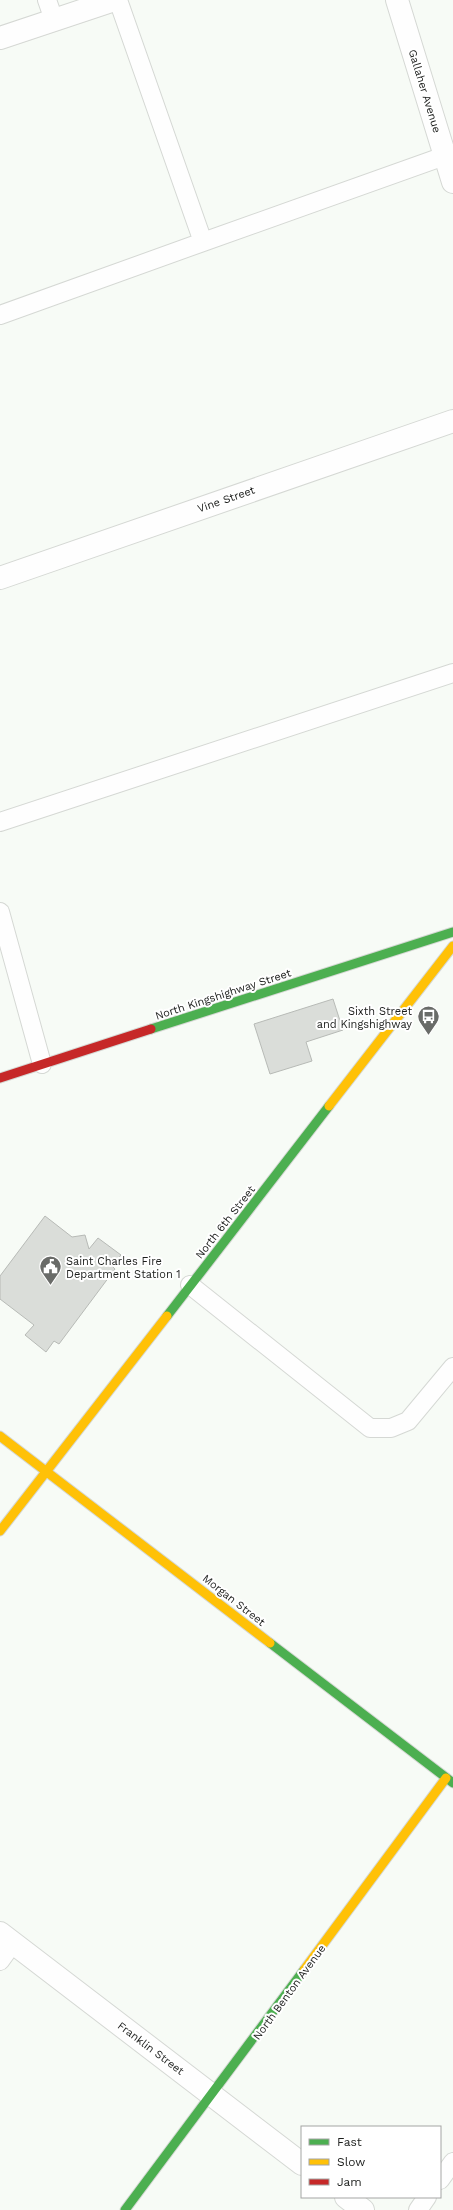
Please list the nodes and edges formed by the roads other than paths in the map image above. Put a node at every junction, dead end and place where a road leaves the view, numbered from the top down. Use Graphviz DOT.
graph roads {
  1 [pos="114,0"];
  2 [pos="118,0"];
  3 [pos="397,0"];
  4 [pos="50,10"];
  5 [pos="0,38"];
  6 [pos="449,154"];
  7 [pos="453,182"];
  8 [pos="202,242"];
  9 [pos="0,315"];
  10 [pos="453,421"];
  11 [pos="0,578"];
  12 [pos="453,673"];
  13 [pos="0,822"];
  14 [pos="0,912"];
  15 [pos="453,932"];
  16 [pos="453,946"];
  17 [pos="42,1064"];
  18 [pos="0,1078"];
  19 [pos="190,1285"];
  20 [pos="453,1367"];
  21 [pos="0,1436"];
  22 [pos="45,1470"];
  23 [pos="0,1531"];
  24 [pos="451,1779"];
  25 [pos="7,1938"];
  26 [pos="0,1961"];
  27 [pos="212,2095"];
  28 [pos="453,2162"];
  29 [pos="301,2163"];
  30 [pos="441,2179"];
  31 [pos="347,2198"];
  32 [pos="426,2198"];
  33 [pos="124,2210"];
  34 [pos="363,2210"];
  35 [pos="418,2210"];
  1 -- 4 [label="street"];
  2 -- 8 [label="lane"];
  3 -- 6 [label="street, Gallaher Avenue"];
  4 -- 5 [label="street"];
  6 -- 7 [label="street, Gallaher Avenue"];
  6 -- 8 [label="lane"];
  8 -- 9 [label="lane"];
  10 -- 11 [label="street, Vine Street"];
  12 -- 13 [label="lane"];
  14 -- 17 [label="lane"];
  15 -- 17 [label="street, North Kingshighway Street"];
  16 -- 19 [label="street, North 6th Street"];
  17 -- 18 [label="street, North Kingshighway Street"];
  19 -- 20 [label="lane"];
  19 -- 22 [label="street, North 6th Street"];
  21 -- 22 [label="street, Morgan Street"];
  22 -- 23 [label="street, North 6th Street"];
  22 -- 24 [label="street, Morgan Street"];
  24 -- 27 [label="street, North Benton Avenue"];
  25 -- 26 [label="lane"];
  25 -- 27 [label="street, Franklin Street"];
  27 -- 29 [label="street, Franklin Street"];
  27 -- 33 [label="street, North Benton Avenue"];
  28 -- 30 [label="lane"];
  31 -- 34 [label="street"];
  32 -- 35 [label="lane"];
}
